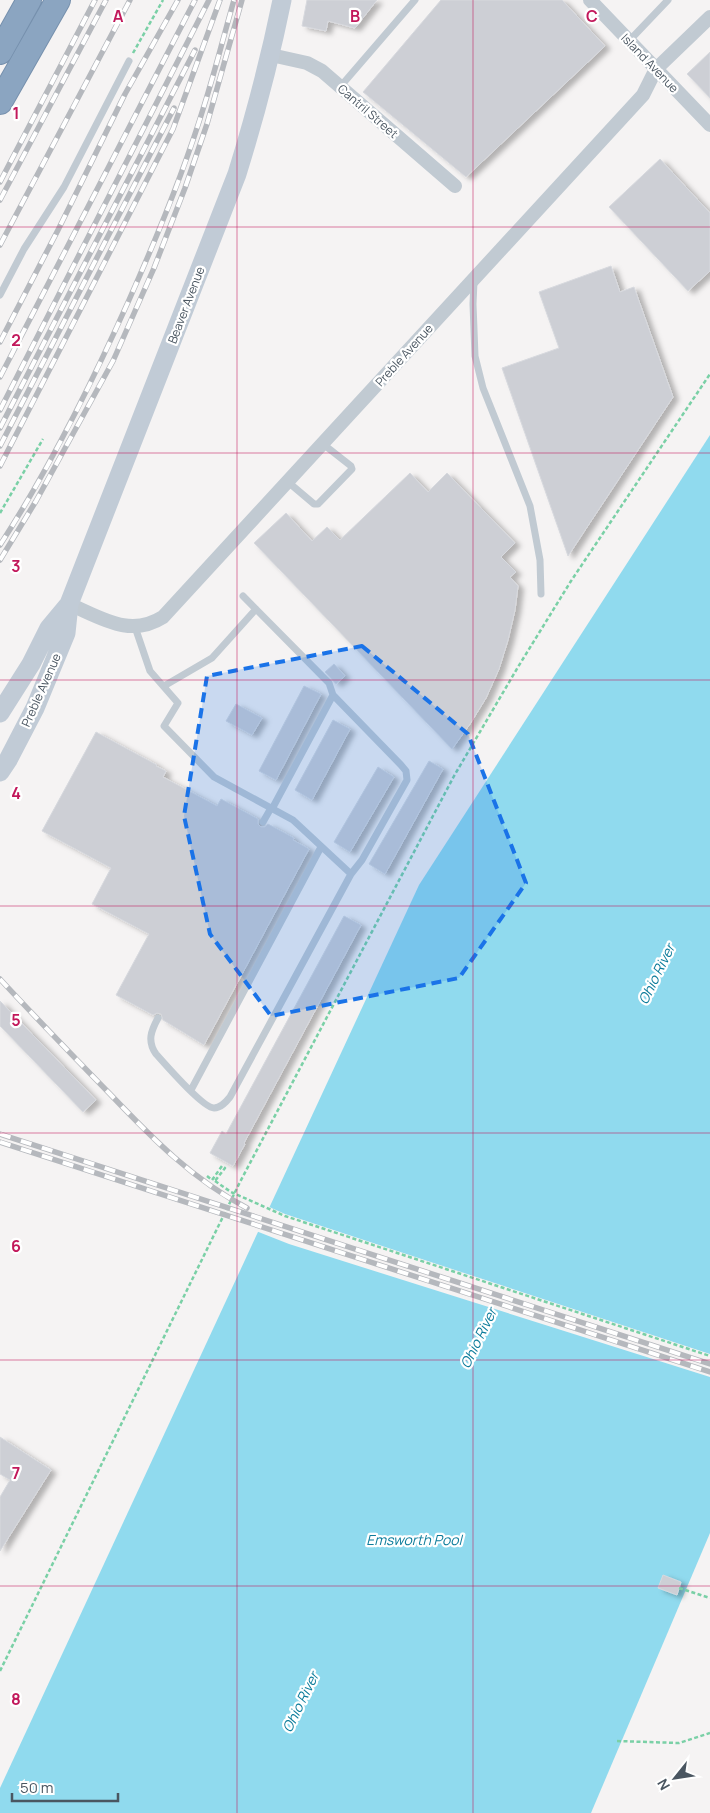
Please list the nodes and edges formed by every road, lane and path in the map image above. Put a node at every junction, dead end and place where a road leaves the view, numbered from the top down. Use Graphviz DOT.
graph roads {
  1 [pos="28,0"];
  2 [pos="58,0"];
  3 [pos="164,0"];
  4 [pos="282,0"];
  5 [pos="415,0"];
  6 [pos="590,0"];
  7 [pos="668,0"];
  8 [pos="710,17"];
  9 [pos="629,41"];
  10 [pos="0,52"];
  11 [pos="271,55"];
  12 [pos="129,61"];
  13 [pos="656,69"];
  14 [pos="340,87"];
  15 [pos="0,102"];
  16 [pos="710,125"];
  17 [pos="455,186"];
  18 [pos="474,278"];
  19 [pos="0,295"];
  20 [pos="710,374"];
  21 [pos="43,438"];
  22 [pos="323,444"];
  23 [pos="288,482"];
  24 [pos="0,513"];
  25 [pos="541,594"];
  26 [pos="243,596"];
  27 [pos="70,604"];
  28 [pos="256,609"];
  29 [pos="135,627"];
  30 [pos="164,686"];
  31 [pos="334,695"];
  32 [pos="0,713"];
  33 [pos="0,772"];
  34 [pos="271,808"];
  35 [pos="263,822"];
  36 [pos="321,847"];
  37 [pos="350,874"];
  38 [pos="158,1018"];
  39 [pos="190,1090"];
  40 [pos="207,1176"];
  41 [pos="710,1356"];
  42 [pos="679,1588"];
  43 [pos="710,1598"];
  44 [pos="0,1671"];
  45 [pos="710,1733"];
  46 [pos="618,1741"];
  1 -- 10 [label="highway"];
  2 -- 15 [label="highway"];
  3 -- 12 [label="path"];
  4 -- 11 [label="street, Beaver Avenue"];
  5 -- 14 [label="lane"];
  6 -- 9 [label="street, Island Avenue"];
  7 -- 9 [label="lane"];
  8 -- 13 [label="street, Preble Avenue"];
  9 -- 13 [label="street, Island Avenue"];
  11 -- 14 [label="street, Cantril Street"];
  11 -- 27 [label="street, Beaver Avenue"];
  12 -- 19 [label="lane"];
  13 -- 16 [label="street, Island Avenue"];
  13 -- 18 [label="street, Preble Avenue"];
  14 -- 17 [label="street, Cantril Street"];
  18 -- 22 [label="street, Preble Avenue"];
  18 -- 25 [label="lane"];
  20 -- 44 [label="path"];
  21 -- 24 [label="path"];
  22 -- 23 [label="street, Preble Avenue"];
  22 -- 23 [label="lane"];
  23 -- 29 [label="street, Preble Avenue"];
  26 -- 28 [label="lane"];
  27 -- 29 [label="street, Preble Avenue"];
  27 -- 32 [label="street, Preble Avenue"];
  27 -- 33 [label="street, Preble Avenue"];
  28 -- 30 [label="lane"];
  28 -- 31 [label="lane"];
  29 -- 30 [label="lane"];
  30 -- 34 [label="lane"];
  31 -- 34 [label="lane"];
  31 -- 37 [label="lane"];
  34 -- 35 [label="lane"];
  34 -- 36 [label="lane"];
  36 -- 37 [label="lane"];
  36 -- 39 [label="lane"];
  37 -- 39 [label="lane"];
  38 -- 39 [label="lane"];
  40 -- 41 [label="path, bridge"];
  42 -- 43 [label="path"];
  45 -- 46 [label="path"];
}
